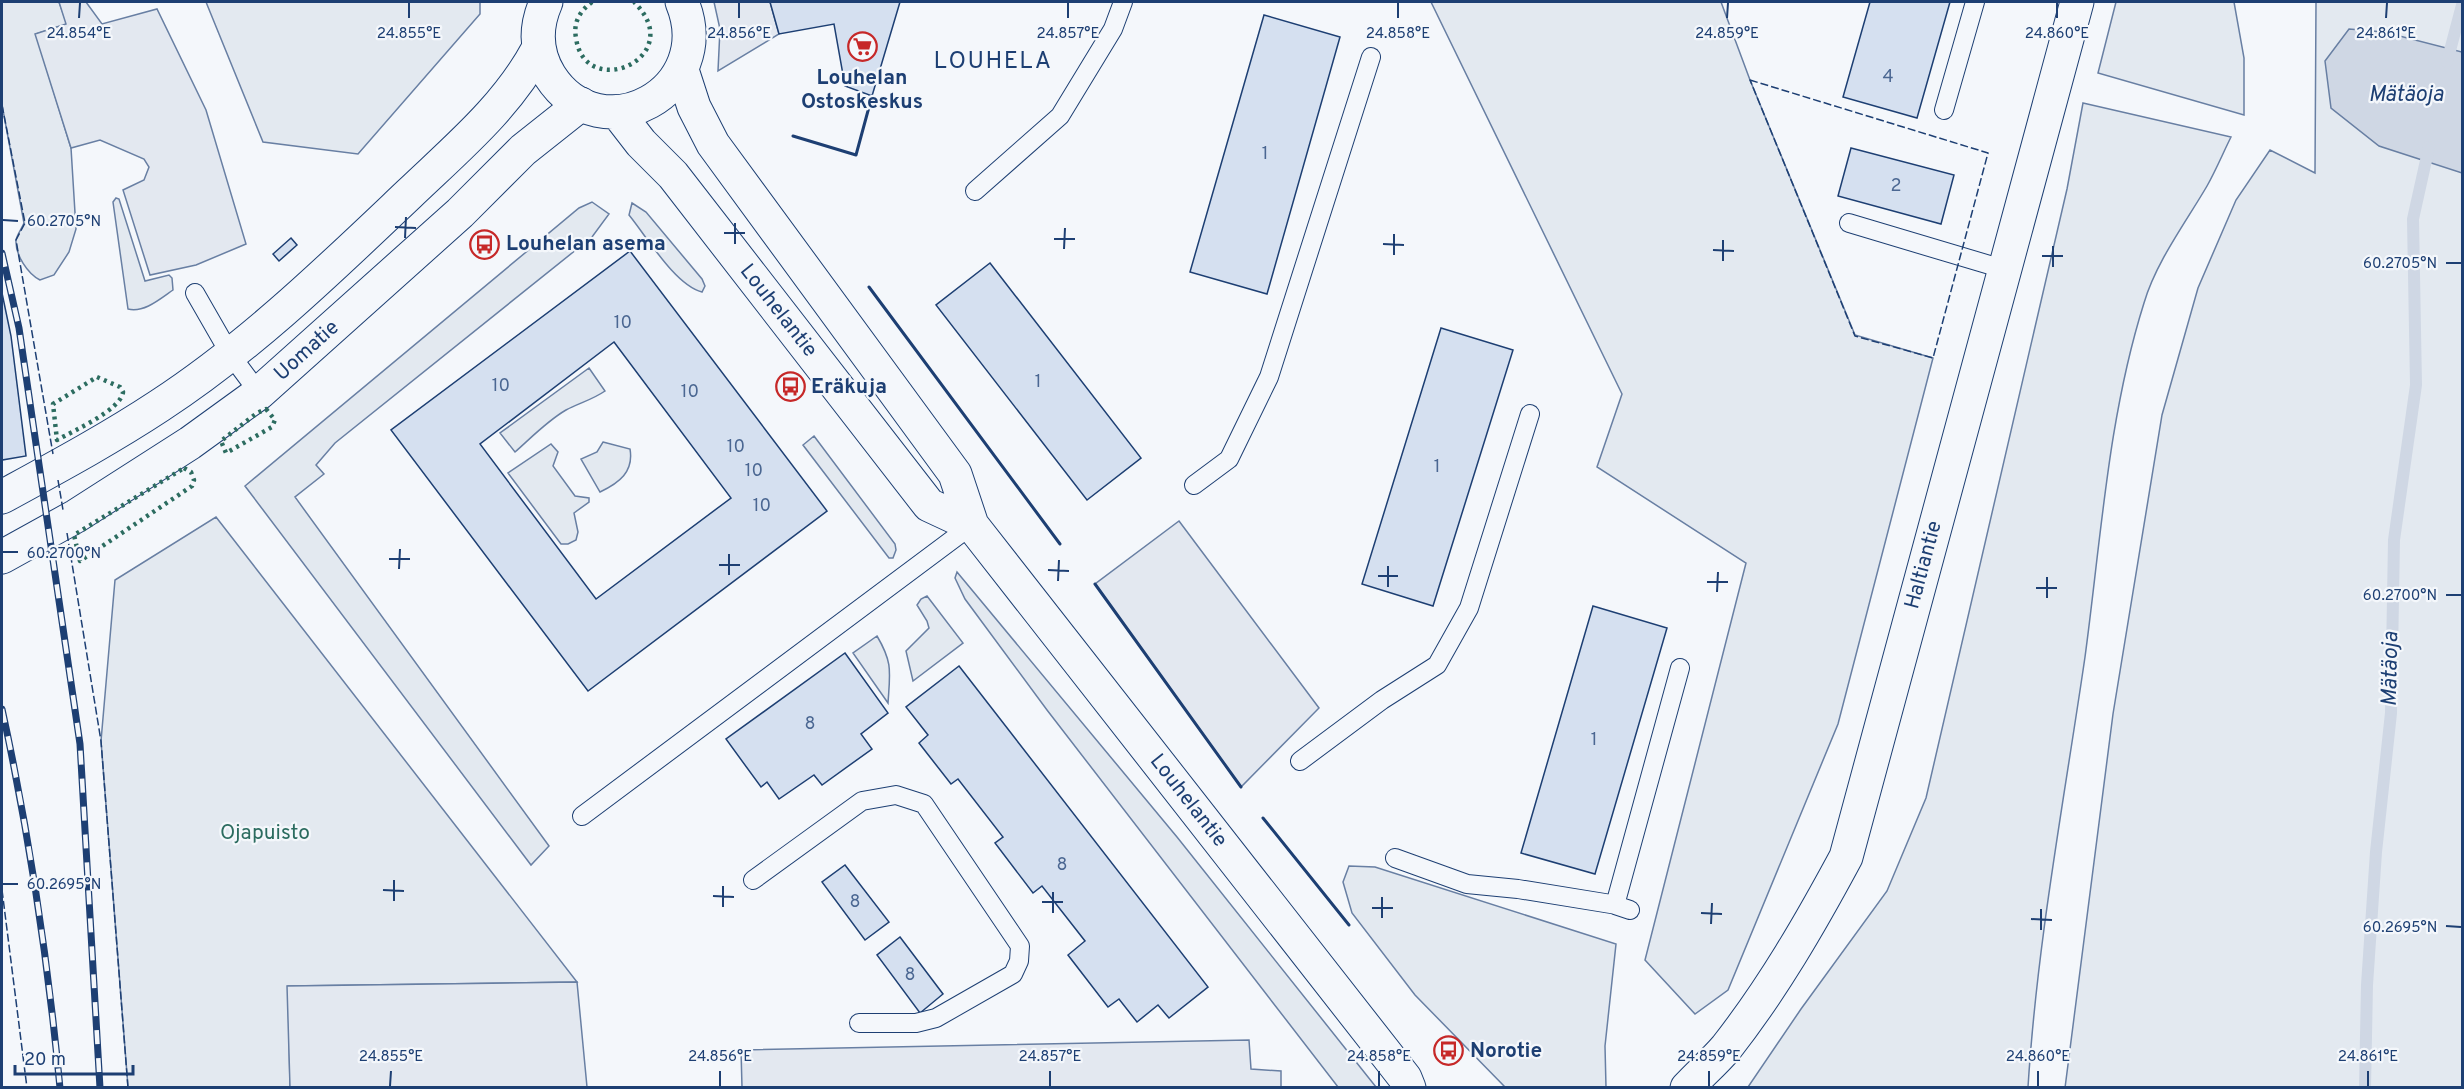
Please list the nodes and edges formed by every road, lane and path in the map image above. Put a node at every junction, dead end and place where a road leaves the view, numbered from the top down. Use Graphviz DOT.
graph roads {
  1 [pos="546,2"];
  2 [pos="682,2"];
  3 [pos="1123,2"];
  4 [pos="1975,2"];
  5 [pos="2077,2"];
  6 [pos="538,49"];
  7 [pos="1371,57"];
  8 [pos="682,70"];
  9 [pos="581,104"];
  10 [pos="1944,110"];
  11 [pos="617,112"];
  12 [pos="975,191"];
  13 [pos="1849,223"];
  14 [pos="2003,269"];
  15 [pos="195,293"];
  16 [pos="230,354"];
  17 [pos="260,393"];
  18 [pos="1530,414"];
  19 [pos="1194,485"];
  20 [pos="2,497"];
  21 [pos="972,525"];
  22 [pos="2,556"];
  23 [pos="1680,668"];
  24 [pos="1300,761"];
  25 [pos="582,816"];
  26 [pos="1395,858"];
  27 [pos="753,880"];
  28 [pos="859,1023"];
  29 [pos="1415,1084"];
  30 [pos="1687,1088"];
  1 -- 6 [label="street"];
  2 -- 8 [label="street"];
  3 -- 12 [label="lane"];
  4 -- 10 [label="lane"];
  5 -- 14 [label="street, Haltiantie"];
  6 -- 9 [label="street"];
  6 -- 16 [label="street"];
  7 -- 19 [label="lane"];
  8 -- 11 [label="street"];
  8 -- 21 [label="street, Louhelantie"];
  9 -- 11 [label="street"];
  9 -- 17 [label="street, Uomatie"];
  11 -- 21 [label="street, Louhelantie"];
  13 -- 14 [label="lane"];
  14 -- 30 [label="street, Haltiantie"];
  15 -- 16 [label="lane"];
  16 -- 17 [label="lane"];
  16 -- 20 [label="street"];
  17 -- 22 [label="street, Uomatie"];
  18 -- 24 [label="lane"];
  21 -- 25 [label="lane"];
  21 -- 29 [label="street, Louhelantie"];
  23 -- 26 [label="lane"];
  27 -- 28 [label="lane"];
}
